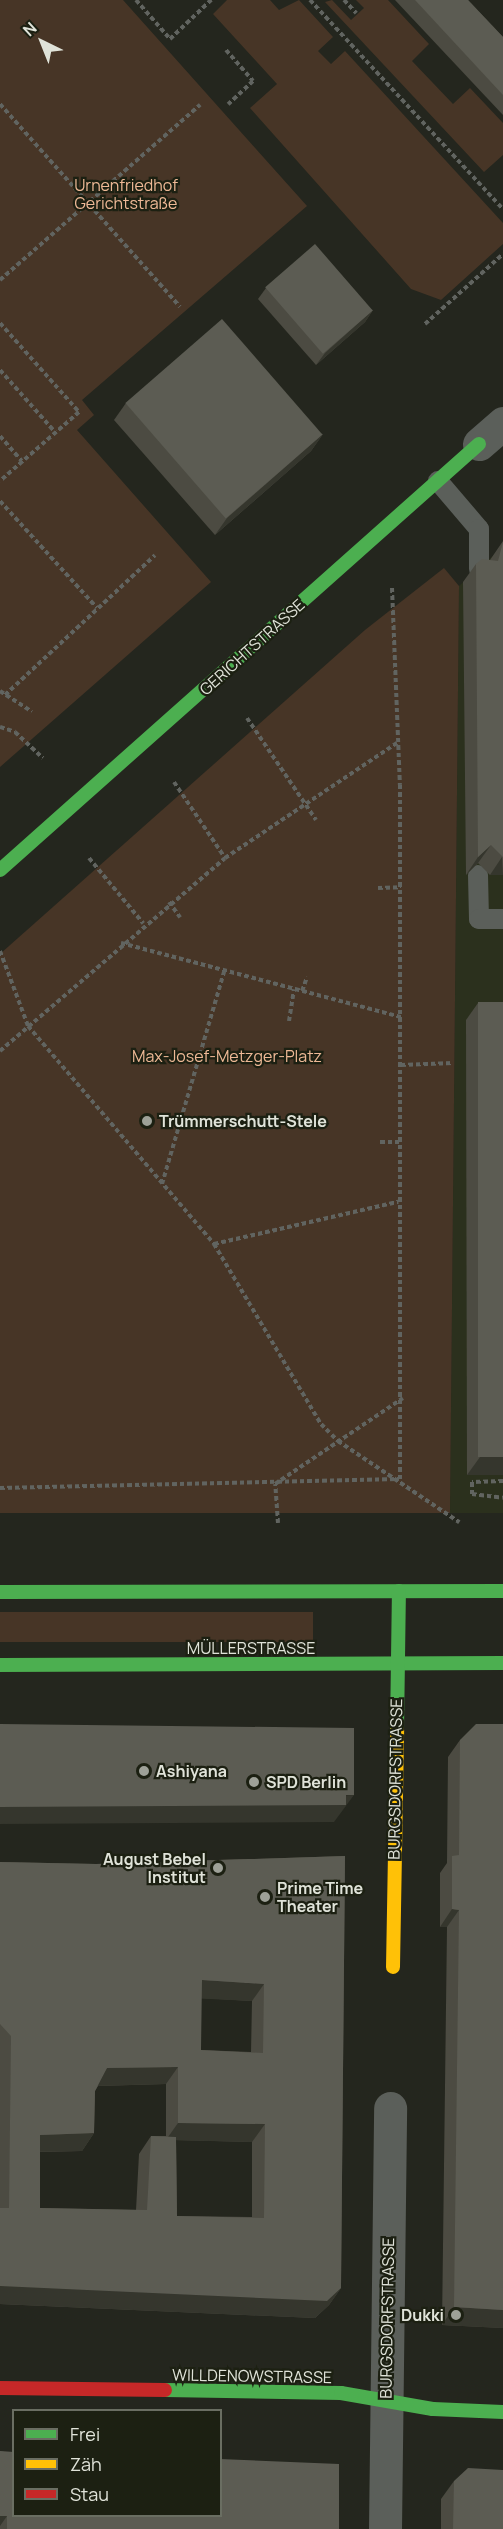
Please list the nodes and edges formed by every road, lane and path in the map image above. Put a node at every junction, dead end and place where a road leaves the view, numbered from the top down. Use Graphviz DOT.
graph roads {
  1 [pos="136,0"];
  2 [pos="211,0"];
  3 [pos="344,0"];
  4 [pos="313,1"];
  5 [pos="356,13"];
  6 [pos="226,50"];
  7 [pos="0,104"];
  8 [pos="228,104"];
  9 [pos="200,105"];
  10 [pos="87,203"];
  11 [pos="503,209"];
  12 [pos="503,254"];
  13 [pos="0,280"];
  14 [pos="180,307"];
  15 [pos="0,323"];
  16 [pos="425,324"];
  17 [pos="0,370"];
  18 [pos="55,432"];
  19 [pos="491,434"];
  20 [pos="0,436"];
  21 [pos="22,461"];
  22 [pos="1,478"];
  23 [pos="441,478"];
  24 [pos="0,501"];
  25 [pos="155,555"];
  26 [pos="484,564"];
  27 [pos="392,588"];
  28 [pos="97,608"];
  29 [pos="0,691"];
  30 [pos="5,695"];
  31 [pos="32,712"];
  32 [pos="246,718"];
  33 [pos="0,727"];
  34 [pos="398,743"];
  35 [pos="43,758"];
  36 [pos="174,782"];
  37 [pos="304,805"];
  38 [pos="316,820"];
  39 [pos="89,858"];
  40 [pos="225,858"];
  41 [pos="0,870"];
  42 [pos="478,875"];
  43 [pos="401,886"];
  44 [pos="378,888"];
  45 [pos="169,902"];
  46 [pos="180,917"];
  47 [pos="503,919"];
  48 [pos="143,923"];
  49 [pos="121,944"];
  50 [pos="0,951"];
  51 [pos="224,972"];
  52 [pos="307,977"];
  53 [pos="294,989"];
  54 [pos="302,991"];
  55 [pos="401,1017"];
  56 [pos="290,1021"];
  57 [pos="28,1026"];
  58 [pos="0,1051"];
  59 [pos="453,1063"];
  60 [pos="400,1065"];
  61 [pos="381,1142"];
  62 [pos="399,1142"];
  63 [pos="162,1184"];
  64 [pos="398,1202"];
  65 [pos="295,1218"];
  66 [pos="295,1224"];
  67 [pos="214,1244"];
  68 [pos="403,1398"];
  69 [pos="338,1441"];
  70 [pos="400,1479"];
  71 [pos="503,1481"];
  72 [pos="276,1484"];
  73 [pos="0,1488"];
  74 [pos="503,1498"];
  75 [pos="459,1522"];
  76 [pos="278,1523"];
  77 [pos="399,1591"];
  78 [pos="503,1591"];
  79 [pos="0,1592"];
  80 [pos="503,1663"];
  81 [pos="397,1664"];
  82 [pos="0,1665"];
  83 [pos="393,1967"];
  84 [pos="390,2108"];
  85 [pos="0,2388"];
  86 [pos="386,2400"];
  87 [pos="503,2412"];
  88 [pos="385,2529"];
  1 -- 2 [label="path"];
  3 -- 5 [label="path"];
  4 -- 11 [label="path"];
  6 -- 8 [label="path"];
  7 -- 10 [label="path"];
  9 -- 10 [label="path"];
  10 -- 13 [label="path"];
  10 -- 14 [label="path"];
  12 -- 16 [label="path"];
  15 -- 18 [label="path"];
  17 -- 18 [label="path"];
  18 -- 21 [label="path"];
  19 -- 23 [label="street, GERICHTSTRASSE"];
  20 -- 21 [label="path"];
  21 -- 22 [label="path"];
  23 -- 26 [label="lane"];
  23 -- 41 [label="street, GERICHTSTRASSE"];
  24 -- 28 [label="path"];
  25 -- 28 [label="path"];
  27 -- 34 [label="path"];
  28 -- 30 [label="path"];
  29 -- 30 [label="path"];
  30 -- 31 [label="path"];
  32 -- 37 [label="path"];
  33 -- 35 [label="path"];
  34 -- 37 [label="path"];
  34 -- 43 [label="path"];
  36 -- 40 [label="path"];
  37 -- 38 [label="path"];
  37 -- 40 [label="path"];
  39 -- 48 [label="path"];
  40 -- 45 [label="path"];
  42 -- 47 [label="lane"];
  43 -- 44 [label="path"];
  43 -- 55 [label="path"];
  45 -- 46 [label="path"];
  45 -- 48 [label="path"];
  48 -- 49 [label="path"];
  49 -- 51 [label="path"];
  49 -- 57 [label="path"];
  50 -- 57 [label="path"];
  51 -- 53 [label="path"];
  51 -- 63 [label="path"];
  52 -- 54 [label="path"];
  53 -- 54 [label="path"];
  53 -- 56 [label="path"];
  54 -- 55 [label="path"];
  55 -- 60 [label="path"];
  57 -- 58 [label="path"];
  57 -- 63 [label="path"];
  59 -- 60 [label="path"];
  60 -- 62 [label="path"];
  61 -- 62 [label="path"];
  62 -- 64 [label="path"];
  63 -- 67 [label="path"];
  64 -- 66 [label="path"];
  64 -- 68 [label="path"];
  65 -- 66 [label="path"];
  66 -- 67 [label="path"];
  67 -- 69 [label="path"];
  68 -- 69 [label="path"];
  68 -- 70 [label="path"];
  69 -- 70 [label="path"];
  69 -- 72 [label="path"];
  70 -- 72 [label="path"];
  70 -- 75 [label="path"];
  71 -- 74 [label="path"];
  72 -- 73 [label="path"];
  72 -- 76 [label="path"];
  77 -- 78 [label="street"];
  77 -- 79 [label="street"];
  77 -- 81 [label="street, BURGSDORFSTRASSE"];
  80 -- 81 [label="street, MÜLLERSTRASSE"];
  81 -- 82 [label="street, MÜLLERSTRASSE"];
  81 -- 83 [label="street, BURGSDORFSTRASSE"];
  84 -- 86 [label="street, BURGSDORFSTRASSE"];
  85 -- 86 [label="street, WILLDENOWSTRASSE"];
  86 -- 87 [label="street, WILLDENOWSTRASSE"];
  86 -- 88 [label="street, BURGSDORFSTRASSE"];
}
